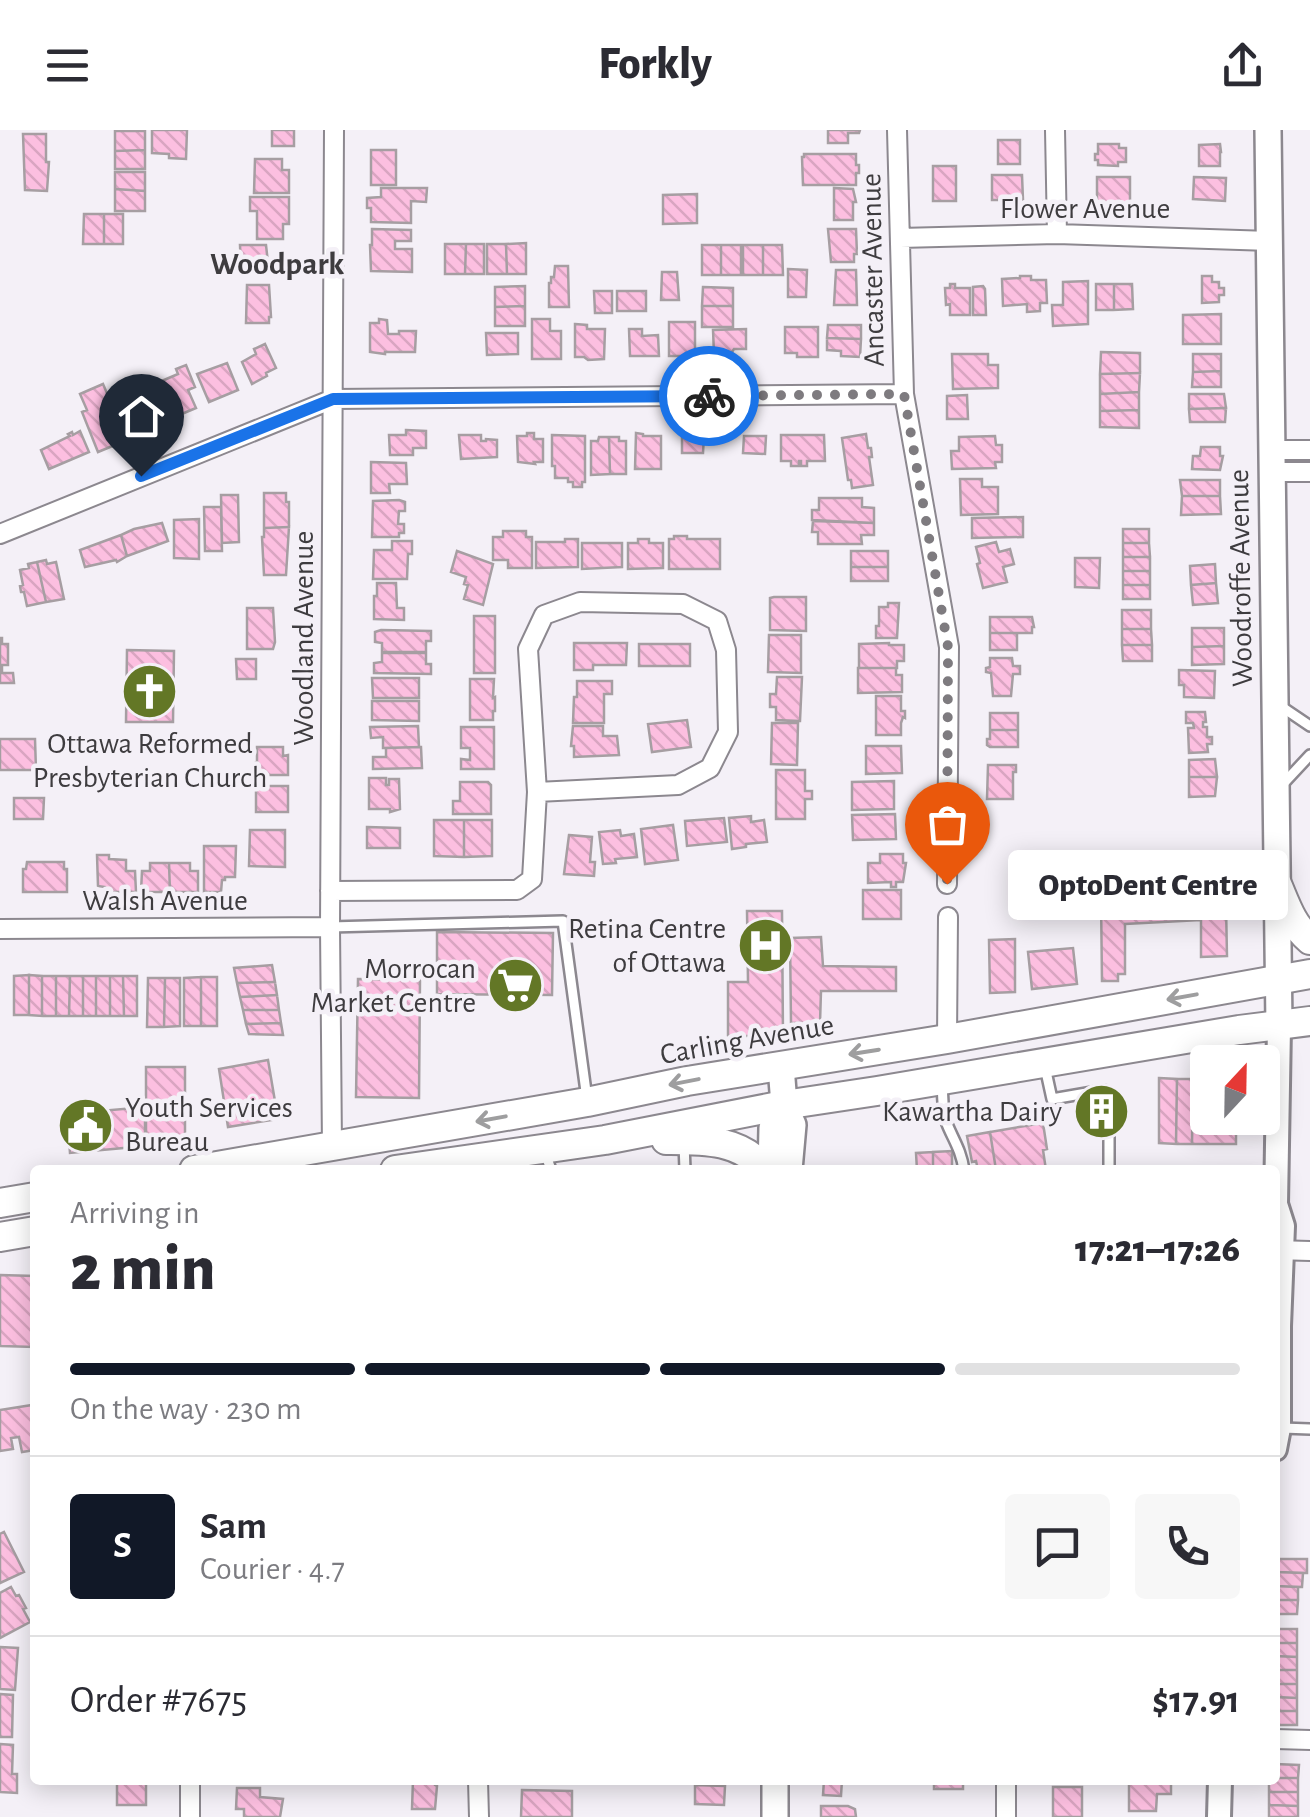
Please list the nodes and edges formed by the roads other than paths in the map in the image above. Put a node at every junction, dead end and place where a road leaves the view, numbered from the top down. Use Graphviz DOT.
graph roads {
  1 [pos="334,130"];
  2 [pos="898,130"];
  3 [pos="1055,130"];
  4 [pos="1270,136"];
  5 [pos="1057,234"];
  6 [pos="900,238"];
  7 [pos="1270,241"];
  8 [pos="904,394"];
  9 [pos="333,399"];
  10 [pos="1310,450"];
  11 [pos="1272,461"];
  12 [pos="1310,472"];
  13 [pos="0,534"];
  14 [pos="1274,701"];
  15 [pos="1310,726"];
  16 [pos="1310,754"];
  17 [pos="536,792"];
  18 [pos="1274,794"];
  19 [pos="947,884"];
  20 [pos="1277,884"];
  21 [pos="330,891"];
  22 [pos="948,916"];
  23 [pos="330,927"];
  24 [pos="0,929"];
  25 [pos="1310,940"];
  26 [pos="1310,974"];
  27 [pos="1278,980"];
  28 [pos="1310,1022"];
  29 [pos="1278,1026"];
  30 [pos="947,1039"];
  31 [pos="1044,1062"];
  32 [pos="780,1066"];
  33 [pos="942,1080"];
  34 [pos="1106,1101"];
  35 [pos="588,1102"];
  36 [pos="784,1105"];
  37 [pos="1109,1124"];
  38 [pos="605,1140"];
  39 [pos="684,1140"];
  40 [pos="332,1147"];
  41 [pos="548,1160"];
  42 [pos="488,1163"];
  43 [pos="224,1165"];
  44 [pos="461,1165"];
  45 [pos="684,1165"];
  46 [pos="763,1165"];
  47 [pos="768,1165"];
  48 [pos="789,1165"];
  49 [pos="963,1165"];
  50 [pos="1109,1165"];
  51 [pos="1276,1165"];
  52 [pos="30,1198"];
  53 [pos="0,1203"];
  54 [pos="30,1232"];
  55 [pos="0,1237"];
  56 [pos="1280,1250"];
  57 [pos="1310,1251"];
  58 [pos="1310,1428"];
  59 [pos="1280,1438"];
  60 [pos="1280,1740"];
  61 [pos="1310,1740"];
  62 [pos="190,1785"];
  63 [pos="478,1785"];
  64 [pos="775,1785"];
  65 [pos="1006,1785"];
  66 [pos="1220,1785"];
  67 [pos="190,1817"];
  68 [pos="478,1817"];
  69 [pos="775,1817"];
  70 [pos="1006,1817"];
  71 [pos="1218,1817"];
  1 -- 9 [label="street, Woodland Avenue"];
  2 -- 6 [label="street, Ancaster Avenue"];
  3 -- 5 [label="street"];
  4 -- 7 [label="main road, Woodroffe Avenue"];
  5 -- 6 [label="street, Flower Avenue"];
  5 -- 7 [label="street, Flower Avenue"];
  6 -- 8 [label="street, Ancaster Avenue"];
  7 -- 11 [label="main road, Woodroffe Avenue"];
  8 -- 9 [label="street"];
  8 -- 19 [label="street, Ancaster Avenue"];
  9 -- 13 [label="street"];
  9 -- 21 [label="street, Woodland Avenue"];
  10 -- 11 [label="street"];
  11 -- 12 [label="street"];
  11 -- 14 [label="main road, Woodroffe Avenue"];
  14 -- 15 [label="lane"];
  14 -- 18 [label="main road, Woodroffe Avenue"];
  16 -- 18 [label="lane"];
  17 -- 17 [label="street"];
  17 -- 21 [label="street"];
  18 -- 20 [label="main road, Woodroffe Avenue"];
  20 -- 25 [label="main road"];
  20 -- 27 [label="main road, Woodroffe Avenue"];
  21 -- 23 [label="street, Woodland Avenue"];
  22 -- 30 [label="street"];
  23 -- 24 [label="street, Walsh Avenue"];
  23 -- 35 [label="lane"];
  23 -- 40 [label="street, Woodland Avenue"];
  26 -- 27 [label="main road, Carling Avenue"];
  27 -- 29 [label="main road, Woodroffe Avenue"];
  27 -- 30 [label="main road, Carling Avenue, one-way"];
  28 -- 29 [label="main road"];
  29 -- 31 [label="main road"];
  29 -- 51 [label="street"];
  30 -- 32 [label="main road, Carling Avenue, one-way"];
  31 -- 33 [label="main road"];
  31 -- 34 [label="lane"];
  32 -- 35 [label="main road, Carling Avenue, one-way"];
  32 -- 36 [label="main road"];
  33 -- 36 [label="main road"];
  33 -- 49 [label="lane"];
  35 -- 40 [label="main road, Carling Avenue, one-way"];
  36 -- 38 [label="main road"];
  36 -- 47 [label="main road"];
  36 -- 48 [label="main road"];
  37 -- 50 [label="lane"];
  38 -- 39 [label="main road"];
  38 -- 41 [label="main road"];
  39 -- 45 [label="lane"];
  39 -- 46 [label="main road"];
  40 -- 43 [label="main road, Carling Avenue"];
  41 -- 42 [label="main road"];
  42 -- 44 [label="main road"];
  52 -- 53 [label="main road"];
  54 -- 55 [label="main road"];
  56 -- 57 [label="street"];
  58 -- 59 [label="lane"];
  60 -- 61 [label="street"];
  62 -- 67 [label="street"];
  63 -- 68 [label="street"];
  64 -- 69 [label="main road"];
  65 -- 70 [label="street"];
  66 -- 71 [label="street"];
}
